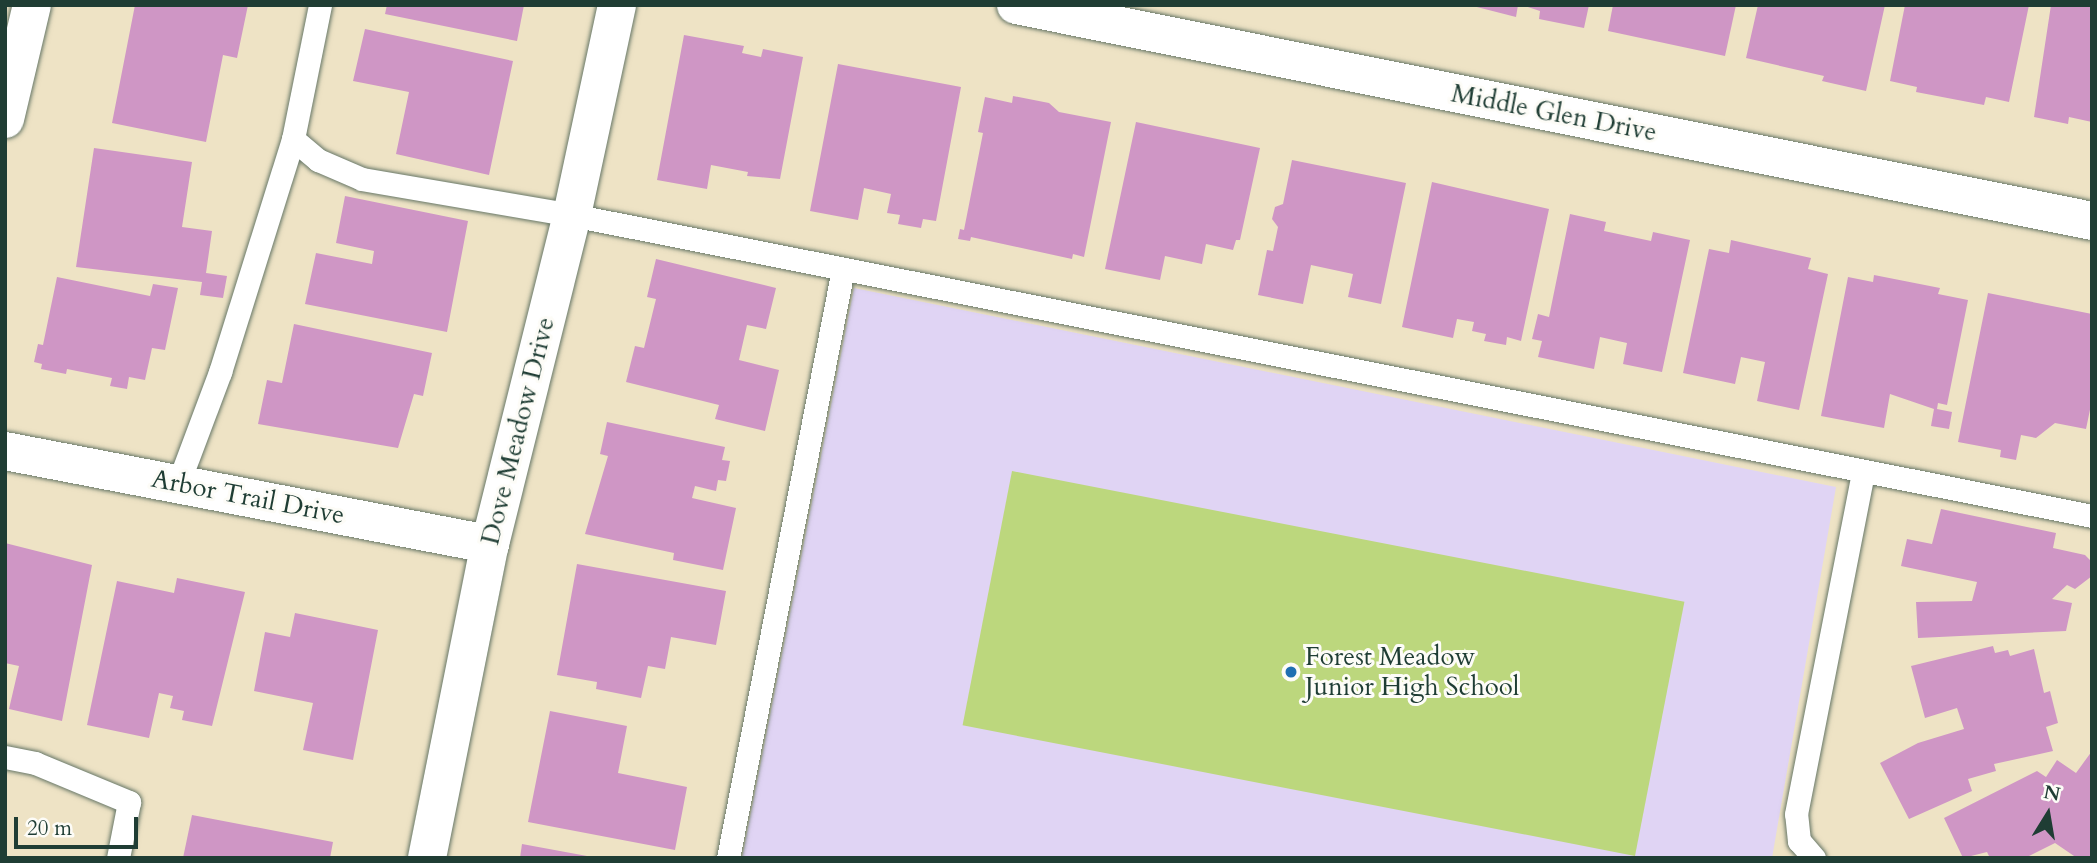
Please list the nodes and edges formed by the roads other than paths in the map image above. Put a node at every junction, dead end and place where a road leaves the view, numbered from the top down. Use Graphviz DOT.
graph roads {
  1 [pos="32,5"];
  2 [pos="320,5"];
  3 [pos="617,5"];
  4 [pos="1016,5"];
  5 [pos="6,116"];
  6 [pos="293,139"];
  7 [pos="572,215"];
  8 [pos="2092,221"];
  9 [pos="843,270"];
  10 [pos="5,451"];
  11 [pos="1863,473"];
  12 [pos="178,484"];
  13 [pos="2092,516"];
  14 [pos="490,544"];
  15 [pos="5,757"];
  16 [pos="118,858"];
  17 [pos="428,858"];
  18 [pos="728,858"];
  19 [pos="1814,858"];
  1 -- 5 [label="street"];
  2 -- 6 [label="lane"];
  3 -- 7 [label="street, Dove Meadow Drive"];
  4 -- 8 [label="street, Middle Glen Drive"];
  6 -- 7 [label="lane"];
  6 -- 12 [label="lane"];
  7 -- 9 [label="lane"];
  7 -- 14 [label="street, Dove Meadow Drive"];
  9 -- 11 [label="lane"];
  9 -- 18 [label="lane"];
  10 -- 12 [label="street, Arbor Trail Drive"];
  11 -- 13 [label="lane"];
  11 -- 19 [label="lane"];
  12 -- 14 [label="street, Arbor Trail Drive"];
  14 -- 17 [label="street, Dove Meadow Drive"];
  15 -- 16 [label="lane"];
}
